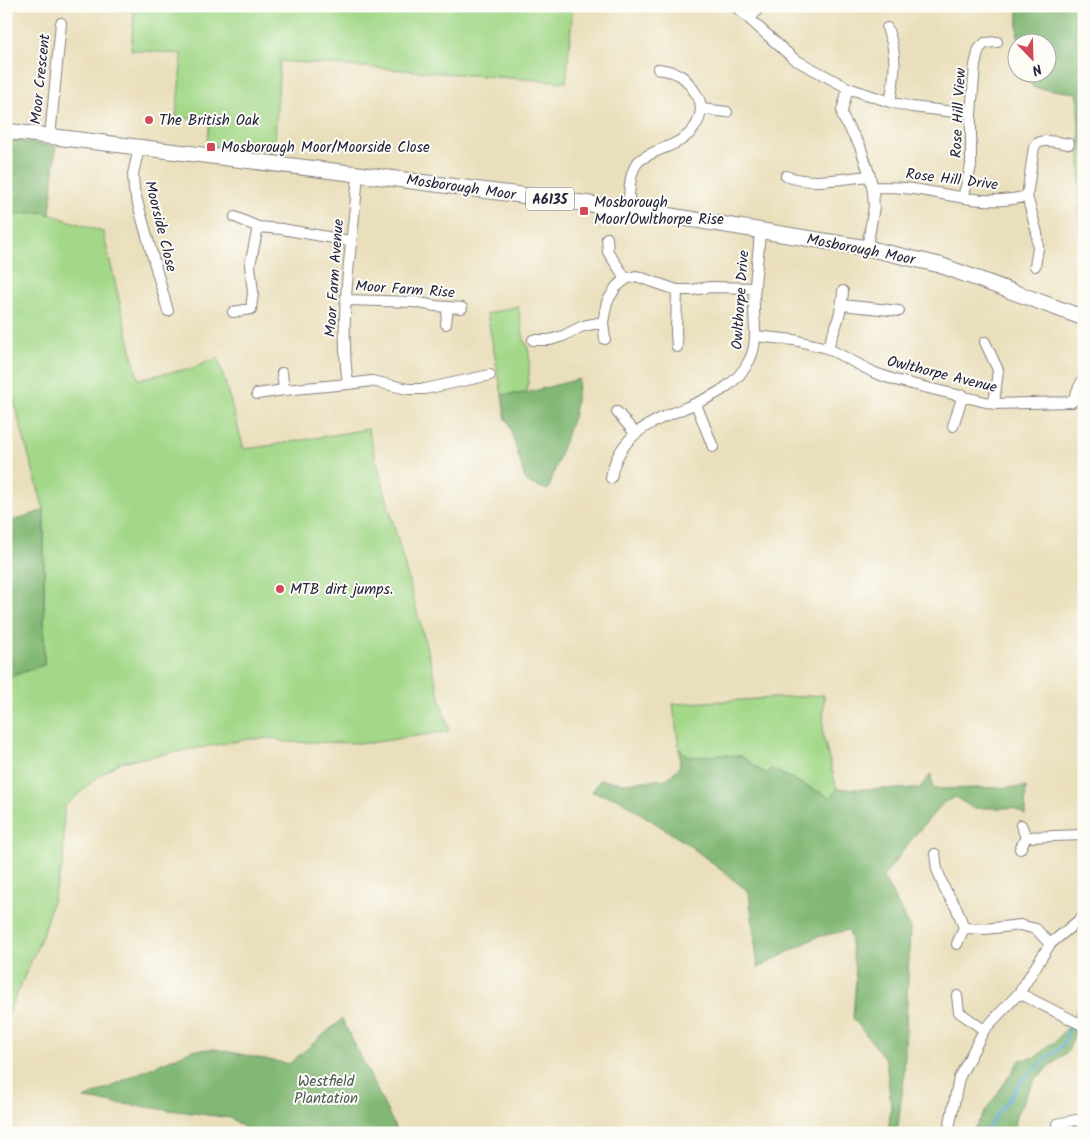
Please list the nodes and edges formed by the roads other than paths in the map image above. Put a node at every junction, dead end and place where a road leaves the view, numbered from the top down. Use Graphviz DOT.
graph roads {
  1 [pos="735,6"];
  2 [pos="760,6"];
  3 [pos="751,18"];
  4 [pos="60,23"];
  5 [pos="888,28"];
  6 [pos="997,42"];
  7 [pos="658,69"];
  8 [pos="848,88"];
  9 [pos="890,102"];
  10 [pos="702,109"];
  11 [pos="727,112"];
  12 [pos="971,114"];
  13 [pos="6,132"];
  14 [pos="50,137"];
  15 [pos="1069,144"];
  16 [pos="139,148"];
  17 [pos="358,174"];
  18 [pos="786,176"];
  19 [pos="870,176"];
  20 [pos="872,187"];
  21 [pos="1027,196"];
  22 [pos="962,198"];
  23 [pos="628,209"];
  24 [pos="235,217"];
  25 [pos="258,227"];
  26 [pos="760,230"];
  27 [pos="607,238"];
  28 [pos="350,240"];
  29 [pos="867,248"];
  30 [pos="1035,266"];
  31 [pos="626,279"];
  32 [pos="755,288"];
  33 [pos="677,290"];
  34 [pos="843,291"];
  35 [pos="347,300"];
  36 [pos="842,305"];
  37 [pos="448,307"];
  38 [pos="462,308"];
  39 [pos="168,311"];
  40 [pos="233,312"];
  41 [pos="899,312"];
  42 [pos="1084,318"];
  43 [pos="602,322"];
  44 [pos="446,324"];
  45 [pos="755,336"];
  46 [pos="605,339"];
  47 [pos="533,340"];
  48 [pos="985,342"];
  49 [pos="677,346"];
  50 [pos="828,348"];
  51 [pos="282,373"];
  52 [pos="490,375"];
  53 [pos="1084,377"];
  54 [pos="348,384"];
  55 [pos="284,390"];
  56 [pos="257,394"];
  57 [pos="963,395"];
  58 [pos="696,404"];
  59 [pos="994,404"];
  60 [pos="617,412"];
  61 [pos="953,426"];
  62 [pos="635,433"];
  63 [pos="713,447"];
  64 [pos="611,478"];
  65 [pos="1021,825"];
  66 [pos="1084,835"];
  67 [pos="1026,836"];
  68 [pos="1020,849"];
  69 [pos="935,854"];
  70 [pos="1084,916"];
  71 [pos="964,928"];
  72 [pos="958,944"];
  73 [pos="1050,944"];
  74 [pos="1019,994"];
  75 [pos="957,996"];
  76 [pos="1082,1025"];
  77 [pos="984,1030"];
  78 [pos="1084,1123"];
  79 [pos="1057,1124"];
  80 [pos="948,1133"];
  1 -- 3 [label="street"];
  2 -- 3 [label="street"];
  3 -- 8 [label="street"];
  4 -- 14 [label="street, Moor Crescent"];
  5 -- 9 [label="street"];
  6 -- 12 [label="street, Rose Hill View"];
  7 -- 10 [label="street"];
  8 -- 9 [label="street"];
  8 -- 19 [label="street"];
  9 -- 12 [label="street"];
  10 -- 11 [label="street"];
  10 -- 23 [label="street"];
  12 -- 22 [label="street, Rose Hill View"];
  13 -- 14 [label="main road, Mosborough Moor / A6135"];
  14 -- 16 [label="main road, Mosborough Moor / A6135"];
  15 -- 21 [label="street"];
  16 -- 17 [label="main road, Mosborough Moor / A6135"];
  16 -- 39 [label="street, Moorside Close"];
  17 -- 23 [label="main road, Mosborough Moor / A6135"];
  17 -- 28 [label="street, Moor Farm Avenue"];
  18 -- 19 [label="street"];
  19 -- 20 [label="street"];
  20 -- 22 [label="street, Rose Hill Drive"];
  20 -- 29 [label="street"];
  21 -- 22 [label="street, Rose Hill Drive"];
  21 -- 30 [label="street"];
  23 -- 26 [label="main road, Mosborough Moor / A6135"];
  24 -- 25 [label="street"];
  25 -- 28 [label="street"];
  25 -- 40 [label="street"];
  26 -- 29 [label="main road, Mosborough Moor / A6135"];
  26 -- 32 [label="street, Owlthorpe Drive"];
  27 -- 31 [label="street"];
  28 -- 35 [label="street, Moor Farm Avenue"];
  29 -- 42 [label="main road, Mosborough Moor / A6135"];
  31 -- 33 [label="street"];
  31 -- 43 [label="street"];
  32 -- 33 [label="street"];
  32 -- 45 [label="street, Owlthorpe Drive"];
  33 -- 49 [label="street"];
  34 -- 36 [label="street"];
  35 -- 37 [label="street, Moor Farm Rise"];
  35 -- 54 [label="street, Moor Farm Avenue"];
  36 -- 41 [label="street"];
  36 -- 50 [label="street"];
  37 -- 38 [label="street, Moor Farm Rise"];
  37 -- 44 [label="street"];
  43 -- 46 [label="street"];
  43 -- 47 [label="street"];
  45 -- 50 [label="street, Owlthorpe Avenue"];
  45 -- 58 [label="street, Owlthorpe Drive"];
  48 -- 59 [label="street"];
  50 -- 57 [label="street, Owlthorpe Avenue"];
  51 -- 55 [label="street"];
  52 -- 54 [label="street"];
  53 -- 59 [label="street, Owlthorpe Avenue"];
  54 -- 55 [label="street"];
  55 -- 56 [label="street"];
  57 -- 59 [label="street, Owlthorpe Avenue"];
  57 -- 61 [label="street"];
  58 -- 62 [label="street, Owlthorpe Drive"];
  58 -- 63 [label="street"];
  60 -- 62 [label="street"];
  62 -- 64 [label="street, Owlthorpe Drive"];
  65 -- 67 [label="street"];
  66 -- 67 [label="street"];
  67 -- 68 [label="street"];
  69 -- 71 [label="street"];
  70 -- 73 [label="street"];
  71 -- 72 [label="street"];
  71 -- 73 [label="street"];
  73 -- 74 [label="street"];
  74 -- 76 [label="street"];
  74 -- 77 [label="street"];
  75 -- 77 [label="street"];
  77 -- 80 [label="street"];
  78 -- 79 [label="street"];
}
